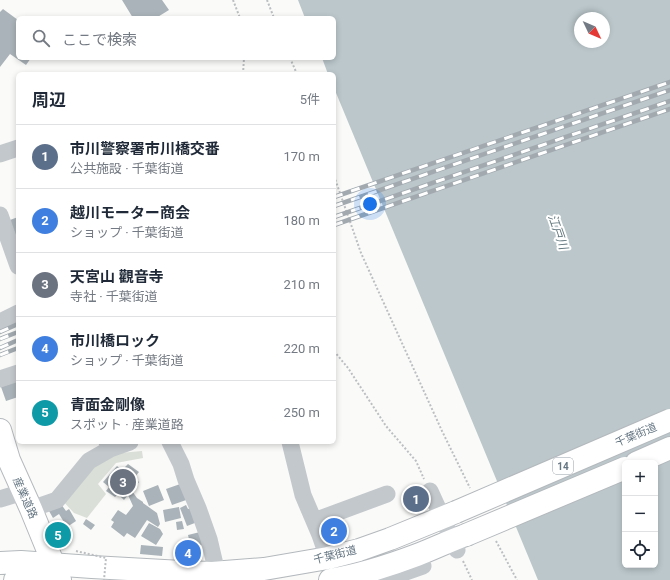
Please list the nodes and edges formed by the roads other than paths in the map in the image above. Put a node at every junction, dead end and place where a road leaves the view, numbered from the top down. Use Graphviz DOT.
graph roads {
  1 [pos="16,149"];
  2 [pos="0,154"];
  3 [pos="0,215"];
  4 [pos="16,260"];
  5 [pos="16,315"];
  6 [pos="0,322"];
  7 [pos="16,374"];
  8 [pos="0,379"];
  9 [pos="670,420"];
  10 [pos="0,430"];
  11 [pos="119,444"];
  12 [pos="171,444"];
  13 [pos="290,444"];
  14 [pos="108,446"];
  15 [pos="670,448"];
  16 [pos="643,460"];
  17 [pos="622,469"];
  18 [pos="430,491"];
  19 [pos="387,494"];
  20 [pos="0,499"];
  21 [pos="27,500"];
  22 [pos="449,514"];
  23 [pos="314,521"];
  24 [pos="458,542"];
  25 [pos="328,558"];
  26 [pos="0,563"];
  27 [pos="423,566"];
  28 [pos="217,572"];
  29 [pos="53,575"];
  30 [pos="15,580"];
  31 [pos="330,580"];
  32 [pos="384,580"];
  1 -- 2 [label="street"];
  3 -- 4 [label="street"];
  5 -- 6 [label="street"];
  7 -- 8 [label="street"];
  9 -- 22 [label="main road, 千葉街道 / 14, bridge"];
  10 -- 21 [label="main road, 産業道路"];
  11 -- 14 [label="street"];
  12 -- 28 [label="street"];
  13 -- 23 [label="street"];
  14 -- 21 [label="street"];
  15 -- 16 [label="main road"];
  17 -- 24 [label="main road, 千葉街道 / 14, bridge"];
  18 -- 22 [label="street"];
  19 -- 23 [label="street"];
  20 -- 21 [label="street"];
  21 -- 29 [label="main road, 産業道路"];
  22 -- 24 [label="street"];
  22 -- 25 [label="main road, 千葉街道 / 14"];
  23 -- 25 [label="street"];
  24 -- 31 [label="main road, 千葉街道 / 14"];
  25 -- 28 [label="main road, 千葉街道 / 14"];
  26 -- 29 [label="main road, 千葉街道 / 14"];
  27 -- 32 [label="street"];
  28 -- 29 [label="main road, 千葉街道 / 14"];
  29 -- 30 [label="main road, 千葉街道 / 14"];
}
